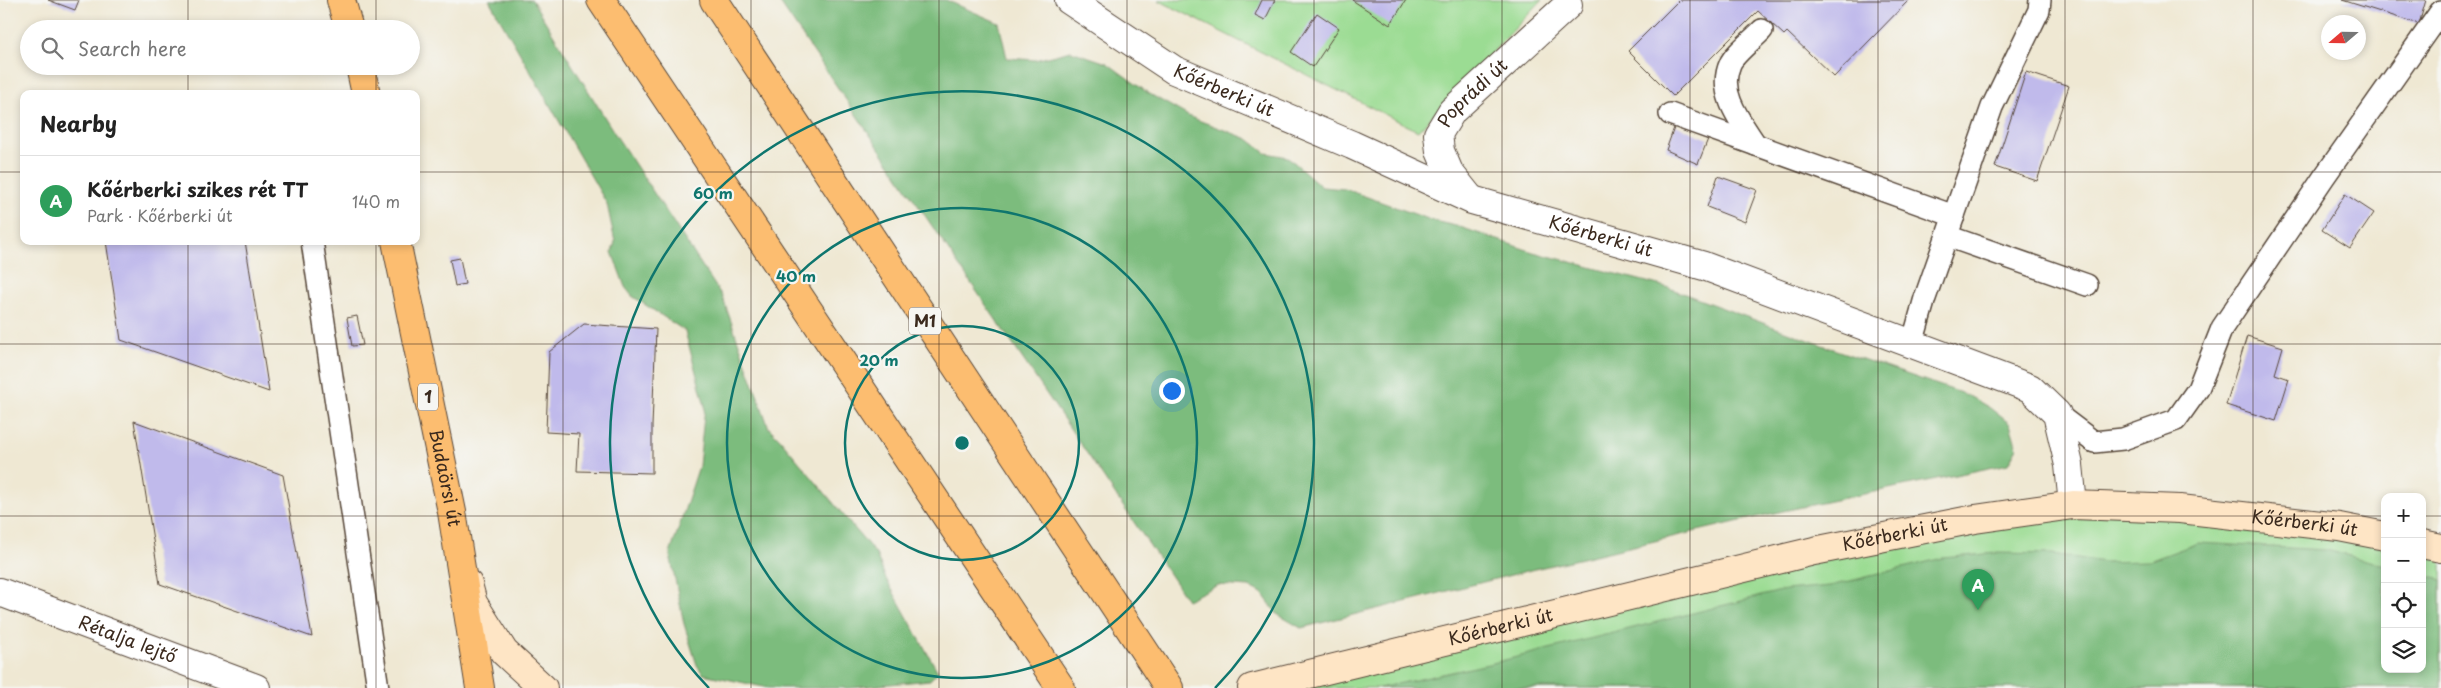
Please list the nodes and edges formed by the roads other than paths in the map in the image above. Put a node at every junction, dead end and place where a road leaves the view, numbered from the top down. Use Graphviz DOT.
graph roads {
  1 [pos="341,0"];
  2 [pos="601,0"];
  3 [pos="714,0"];
  4 [pos="1069,0"];
  5 [pos="2040,0"];
  6 [pos="1568,5"];
  7 [pos="2441,11"];
  8 [pos="347,20"];
  9 [pos="1762,30"];
  10 [pos="362,75"];
  11 [pos="365,90"];
  12 [pos="1670,114"];
  13 [pos="1756,145"];
  14 [pos="1472,200"];
  15 [pos="1950,226"];
  16 [pos="313,245"];
  17 [pos="397,245"];
  18 [pos="2087,285"];
  19 [pos="1912,344"];
  20 [pos="2057,414"];
  21 [pos="2073,506"];
  22 [pos="2381,535"];
  23 [pos="2426,545"];
  24 [pos="2441,548"];
  25 [pos="458,553"];
  26 [pos="0,592"];
  27 [pos="256,688"];
  28 [pos="378,688"];
  29 [pos="480,688"];
  30 [pos="544,688"];
  31 [pos="1061,688"];
  32 [pos="1169,688"];
  33 [pos="1252,688"];
  1 -- 8 [label="main road"];
  2 -- 31 [label="main road"];
  3 -- 32 [label="main road, M1"];
  4 -- 14 [label="street, Kőérberki út"];
  5 -- 15 [label="lane"];
  6 -- 14 [label="street, Poprádi út"];
  7 -- 20 [label="lane"];
  9 -- 13 [label="lane"];
  10 -- 11 [label="main road"];
  12 -- 13 [label="lane"];
  13 -- 15 [label="lane"];
  14 -- 19 [label="street, Kőérberki út"];
  15 -- 18 [label="lane"];
  15 -- 19 [label="lane"];
  16 -- 28 [label="lane"];
  17 -- 25 [label="main road, Budaörsi út / 1"];
  19 -- 20 [label="street, Kőérberki út"];
  20 -- 21 [label="street"];
  21 -- 22 [label="street, Kőérberki út"];
  21 -- 33 [label="street, Kőérberki út"];
  23 -- 24 [label="street"];
  25 -- 29 [label="main road, Budaörsi út / 1"];
  25 -- 30 [label="street"];
  26 -- 27 [label="street, Rétalja lejtő"];
}
